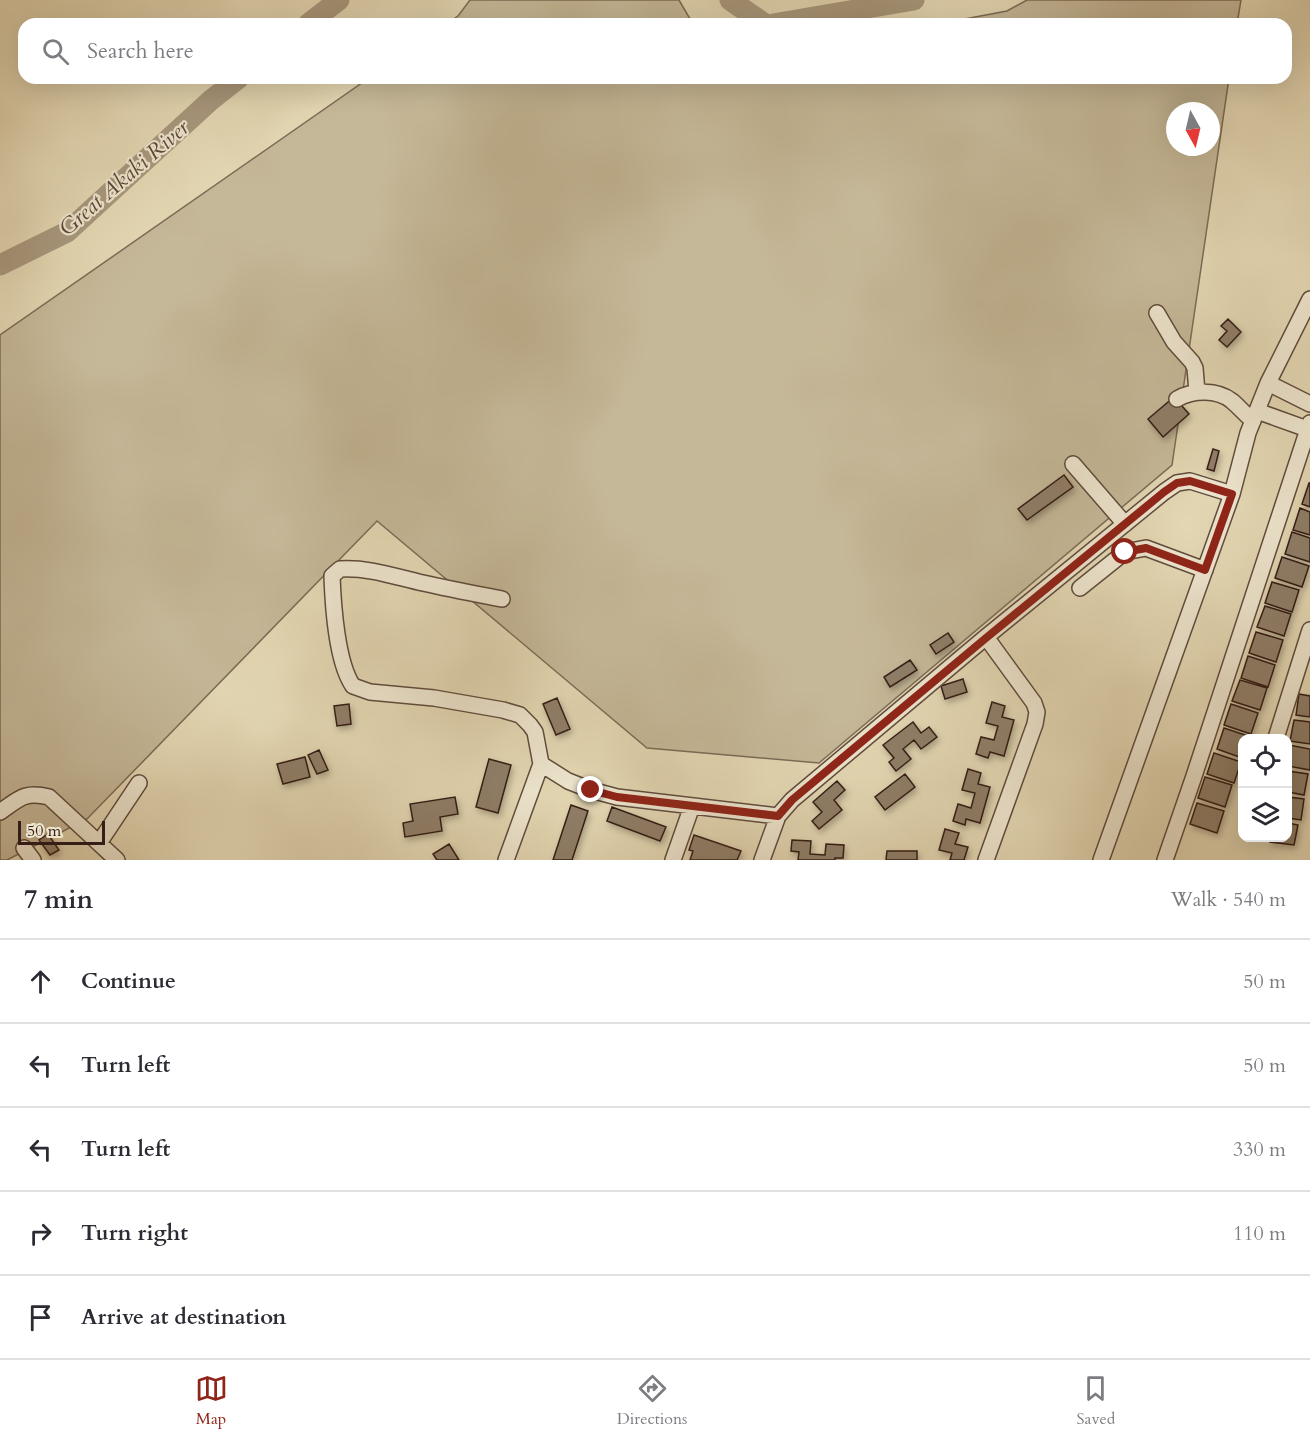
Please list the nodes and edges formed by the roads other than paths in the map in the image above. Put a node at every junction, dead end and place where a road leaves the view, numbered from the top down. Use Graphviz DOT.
graph roads {
  1 [pos="1310,299"];
  2 [pos="1157,313"];
  3 [pos="1268,383"];
  4 [pos="1197,392"];
  5 [pos="1177,399"];
  6 [pos="1310,404"];
  7 [pos="1255,416"];
  8 [pos="1309,427"];
  9 [pos="1073,464"];
  10 [pos="1232,494"];
  11 [pos="1125,524"];
  12 [pos="1205,570"];
  13 [pos="1080,588"];
  14 [pos="502,599"];
  15 [pos="1310,630"];
  16 [pos="986,638"];
  17 [pos="1277,734"];
  18 [pos="541,764"];
  19 [pos="139,783"];
  20 [pos="692,806"];
  21 [pos="0,812"];
  22 [pos="778,816"];
  23 [pos="99,843"];
  24 [pos="512,854"];
  25 [pos="117,860"];
  26 [pos="673,860"];
  27 [pos="762,860"];
  28 [pos="986,860"];
  29 [pos="1101,860"];
  30 [pos="1165,860"];
  1 -- 3 [label="street"];
  2 -- 4 [label="street"];
  3 -- 6 [label="street"];
  3 -- 7 [label="street"];
  4 -- 5 [label="street"];
  4 -- 7 [label="street"];
  7 -- 8 [label="street"];
  7 -- 10 [label="street"];
  8 -- 30 [label="street"];
  9 -- 11 [label="street"];
  10 -- 11 [label="street"];
  10 -- 12 [label="street"];
  11 -- 16 [label="street"];
  12 -- 13 [label="street"];
  12 -- 29 [label="street"];
  14 -- 18 [label="street"];
  15 -- 17 [label="street"];
  16 -- 22 [label="street"];
  16 -- 28 [label="street"];
  18 -- 20 [label="street"];
  18 -- 24 [label="street"];
  19 -- 23 [label="street"];
  20 -- 22 [label="street"];
  20 -- 26 [label="street"];
  21 -- 23 [label="street"];
  22 -- 27 [label="street"];
  23 -- 25 [label="street"];
}
